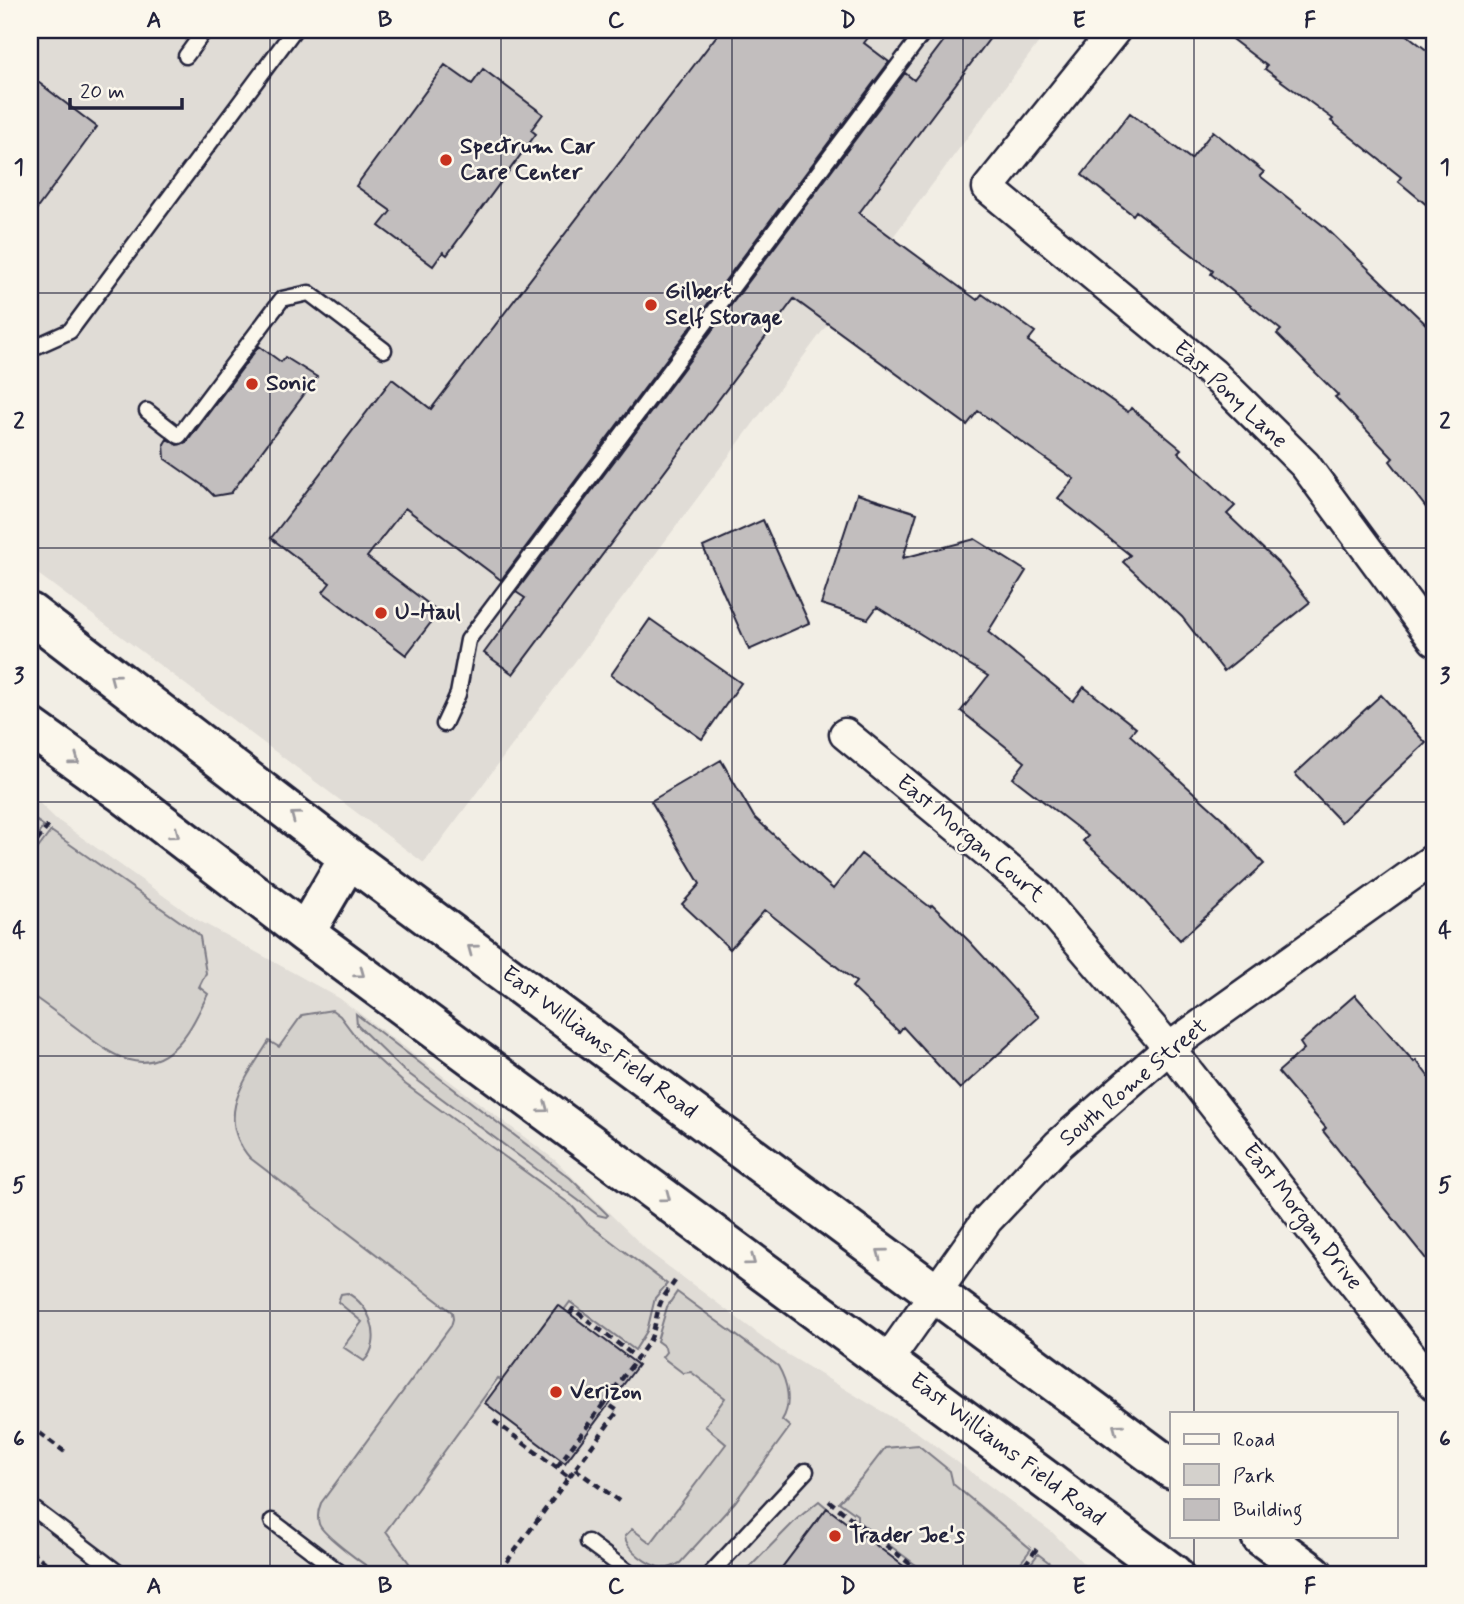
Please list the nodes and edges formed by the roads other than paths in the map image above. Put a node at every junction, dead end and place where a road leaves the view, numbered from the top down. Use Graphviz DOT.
graph roads {
  1 [pos="205,30"];
  2 [pos="295,30"];
  3 [pos="1115,30"];
  4 [pos="922,31"];
  5 [pos="186,56"];
  6 [pos="30,349"];
  7 [pos="384,350"];
  8 [pos="147,411"];
  9 [pos="30,613"];
  10 [pos="1434,640"];
  11 [pos="444,724"];
  12 [pos="30,727"];
  13 [pos="845,734"];
  14 [pos="349,858"];
  15 [pos="1434,859"];
  16 [pos="305,933"];
  17 [pos="1169,1048"];
  18 [pos="936,1294"];
  19 [pos="887,1361"];
  20 [pos="1434,1385"];
  21 [pos="1170,1468"];
  22 [pos="806,1471"];
  23 [pos="30,1506"];
  24 [pos="272,1521"];
  25 [pos="1264,1538"];
  26 [pos="588,1542"];
  27 [pos="120,1574"];
  28 [pos="342,1574"];
  29 [pos="631,1574"];
  30 [pos="710,1574"];
  31 [pos="1173,1574"];
  32 [pos="1313,1574"];
  1 -- 5 [label="lane"];
  2 -- 6 [label="lane"];
  3 -- 10 [label="street, East Pony Lane"];
  4 -- 11 [label="lane"];
  7 -- 8 [label="lane"];
  14 -- 9 [label="main road, East Williams Field Road, one-way"];
  12 -- 16 [label="main road, East Williams Field Road, one-way"];
  13 -- 17 [label="street, East Morgan Court"];
  14 -- 16 [label="main road"];
  18 -- 14 [label="main road, East Williams Field Road, one-way"];
  15 -- 17 [label="street, South Rome Street"];
  16 -- 19 [label="main road, East Williams Field Road, one-way"];
  17 -- 18 [label="street, South Rome Street"];
  17 -- 20 [label="street, East Morgan Drive"];
  18 -- 19 [label="street, South Rome Street"];
  21 -- 18 [label="main road, East Williams Field Road, one-way"];
  19 -- 31 [label="main road, East Williams Field Road"];
  22 -- 30 [label="lane"];
  23 -- 27 [label="lane"];
  24 -- 28 [label="lane"];
  25 -- 32 [label="main road"];
  26 -- 29 [label="lane"];
}
